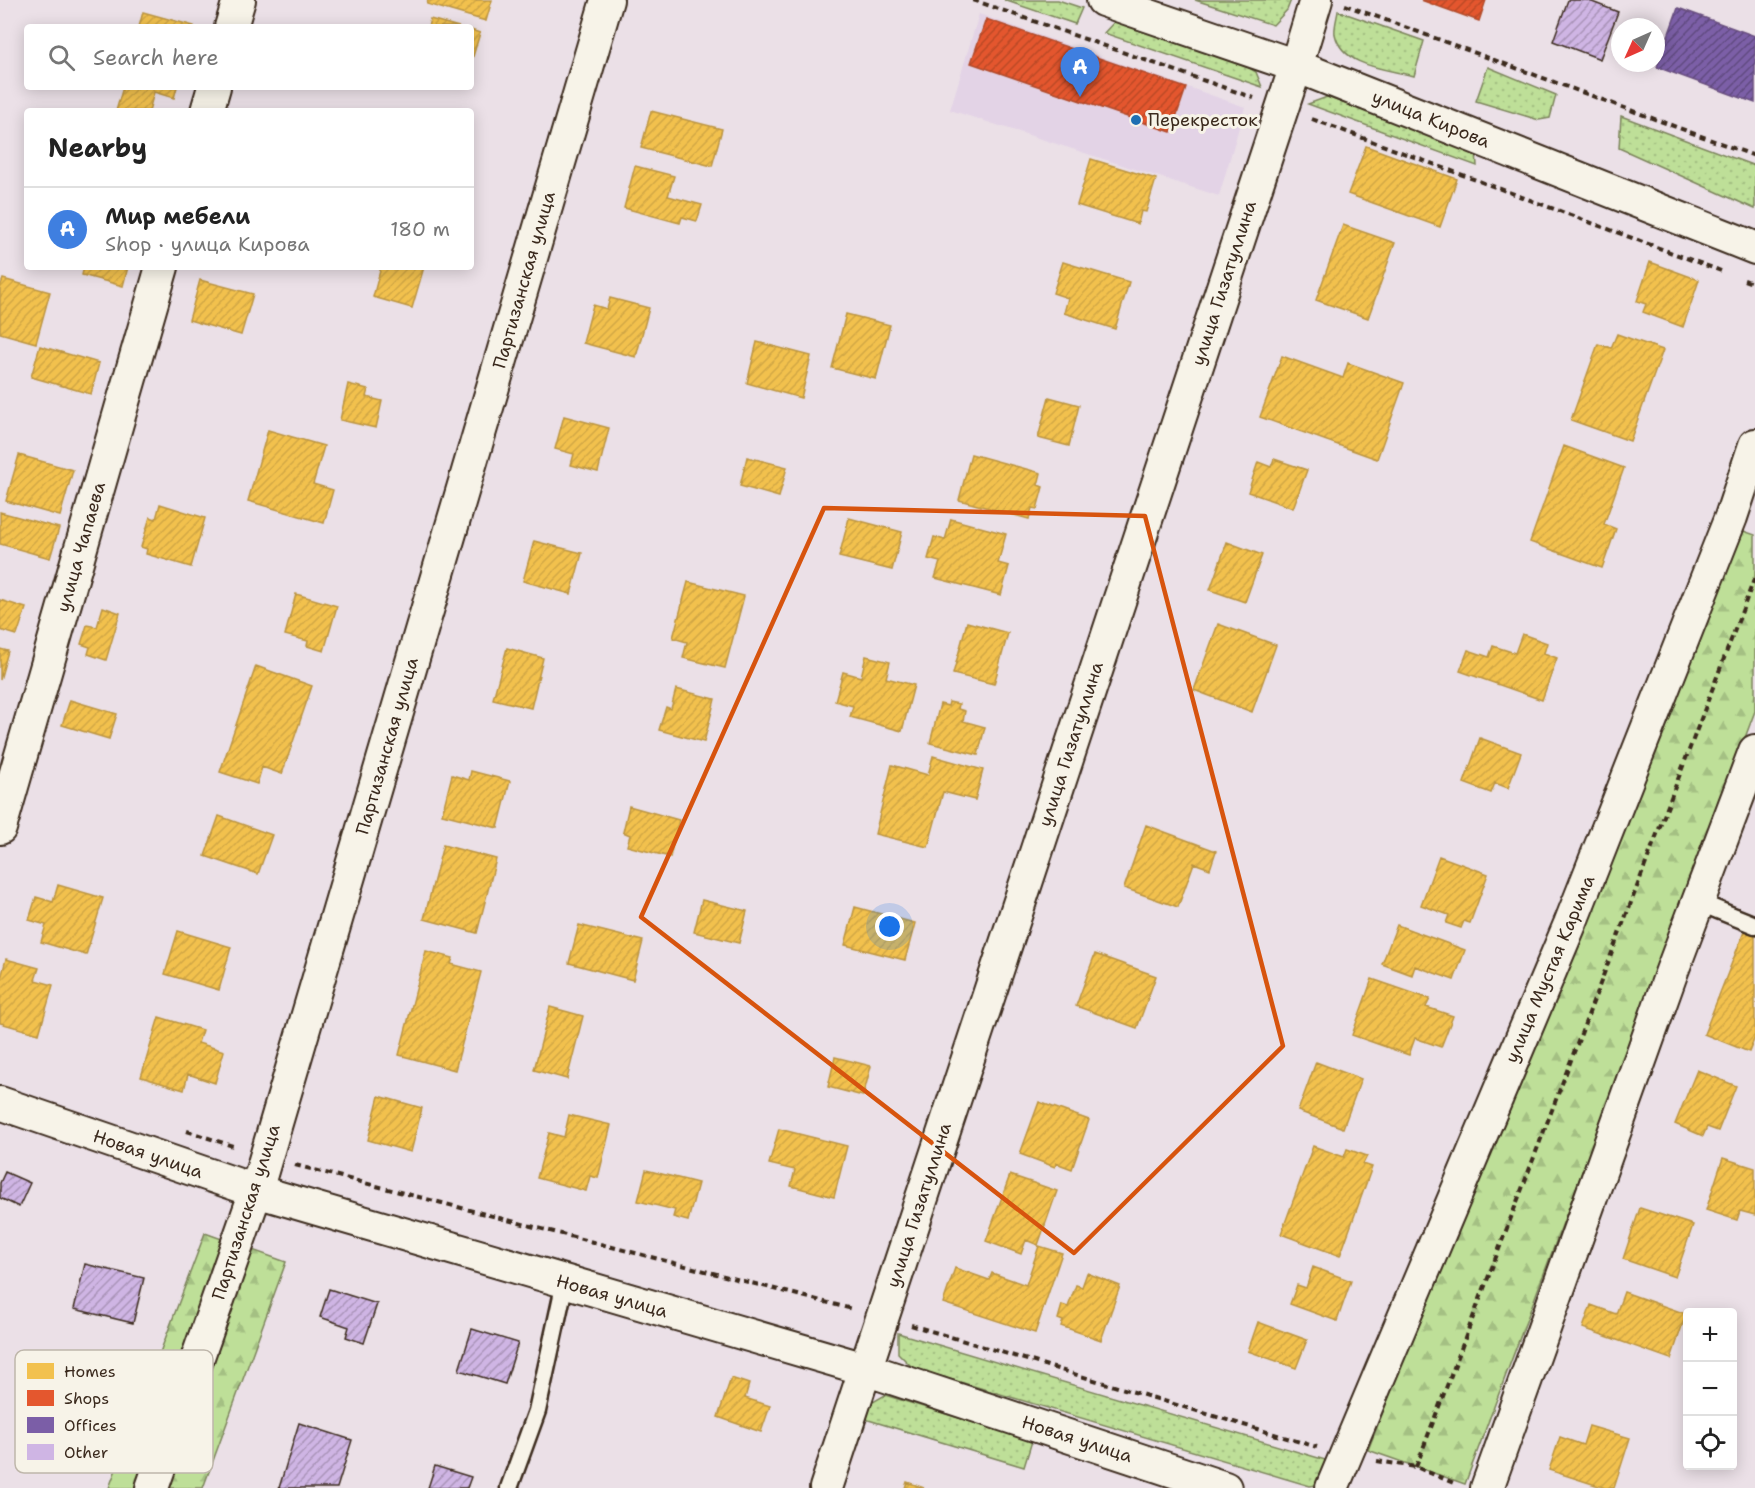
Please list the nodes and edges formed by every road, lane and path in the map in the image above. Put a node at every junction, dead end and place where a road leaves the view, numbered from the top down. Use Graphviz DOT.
graph roads {
  1 [pos="239,0"];
  2 [pos="607,0"];
  3 [pos="973,0"];
  4 [pos="1103,0"];
  5 [pos="1329,2"];
  6 [pos="232,24"];
  7 [pos="1296,66"];
  8 [pos="213,90"];
  9 [pos="208,108"];
  10 [pos="1282,108"];
  11 [pos="1755,156"];
  12 [pos="1755,248"];
  13 [pos="161,270"];
  14 [pos="1722,272"];
  15 [pos="1744,280"];
  16 [pos="1755,284"];
  17 [pos="1755,445"];
  18 [pos="1755,577"];
  19 [pos="1755,751"];
  20 [pos="0,828"];
  21 [pos="1698,902"];
  22 [pos="1755,925"];
  23 [pos="0,1103"];
  24 [pos="177,1128"];
  25 [pos="266,1157"];
  26 [pos="256,1191"];
  27 [pos="565,1282"];
  28 [pos="882,1317"];
  29 [pos="200,1350"];
  30 [pos="865,1370"];
  31 [pos="1346,1456"];
  32 [pos="1416,1467"];
  33 [pos="157,1473"];
  34 [pos="152,1488"];
  35 [pos="508,1488"];
  36 [pos="826,1488"];
  37 [pos="1225,1488"];
  38 [pos="1332,1488"];
  39 [pos="1465,1488"];
  40 [pos="1487,1488"];
  1 -- 6 [label="street"];
  2 -- 25 [label="street, Партизанская улица"];
  3 -- 10 [label="path"];
  4 -- 7 [label="street, улица Кирова"];
  5 -- 7 [label="street, улица Гизатуллина"];
  5 -- 11 [label="path"];
  7 -- 10 [label="street, улица Гизатуллина"];
  7 -- 12 [label="street, улица Кирова"];
  8 -- 9 [label="street"];
  10 -- 14 [label="path"];
  10 -- 28 [label="street, улица Гизатуллина"];
  13 -- 20 [label="street, улица Чапаева"];
  15 -- 16 [label="path"];
  17 -- 31 [label="street, улица Мустая Карима"];
  18 -- 32 [label="path"];
  19 -- 21 [label="street"];
  21 -- 22 [label="lane"];
  21 -- 40 [label="street"];
  23 -- 26 [label="street, Новая улица"];
  24 -- 25 [label="path"];
  25 -- 26 [label="street, Партизанская улица"];
  25 -- 28 [label="path"];
  26 -- 27 [label="street, Новая улица"];
  26 -- 29 [label="street, Партизанская улица"];
  27 -- 30 [label="street, Новая улица"];
  27 -- 35 [label="lane"];
  28 -- 30 [label="street, улица Гизатуллина"];
  28 -- 31 [label="path"];
  30 -- 36 [label="street, улица Гизатуллина"];
  30 -- 37 [label="street, Новая улица"];
  31 -- 32 [label="path"];
  31 -- 38 [label="street, улица Мустая Карима"];
  32 -- 39 [label="path"];
  33 -- 34 [label="street, Партизанская улица"];
}
